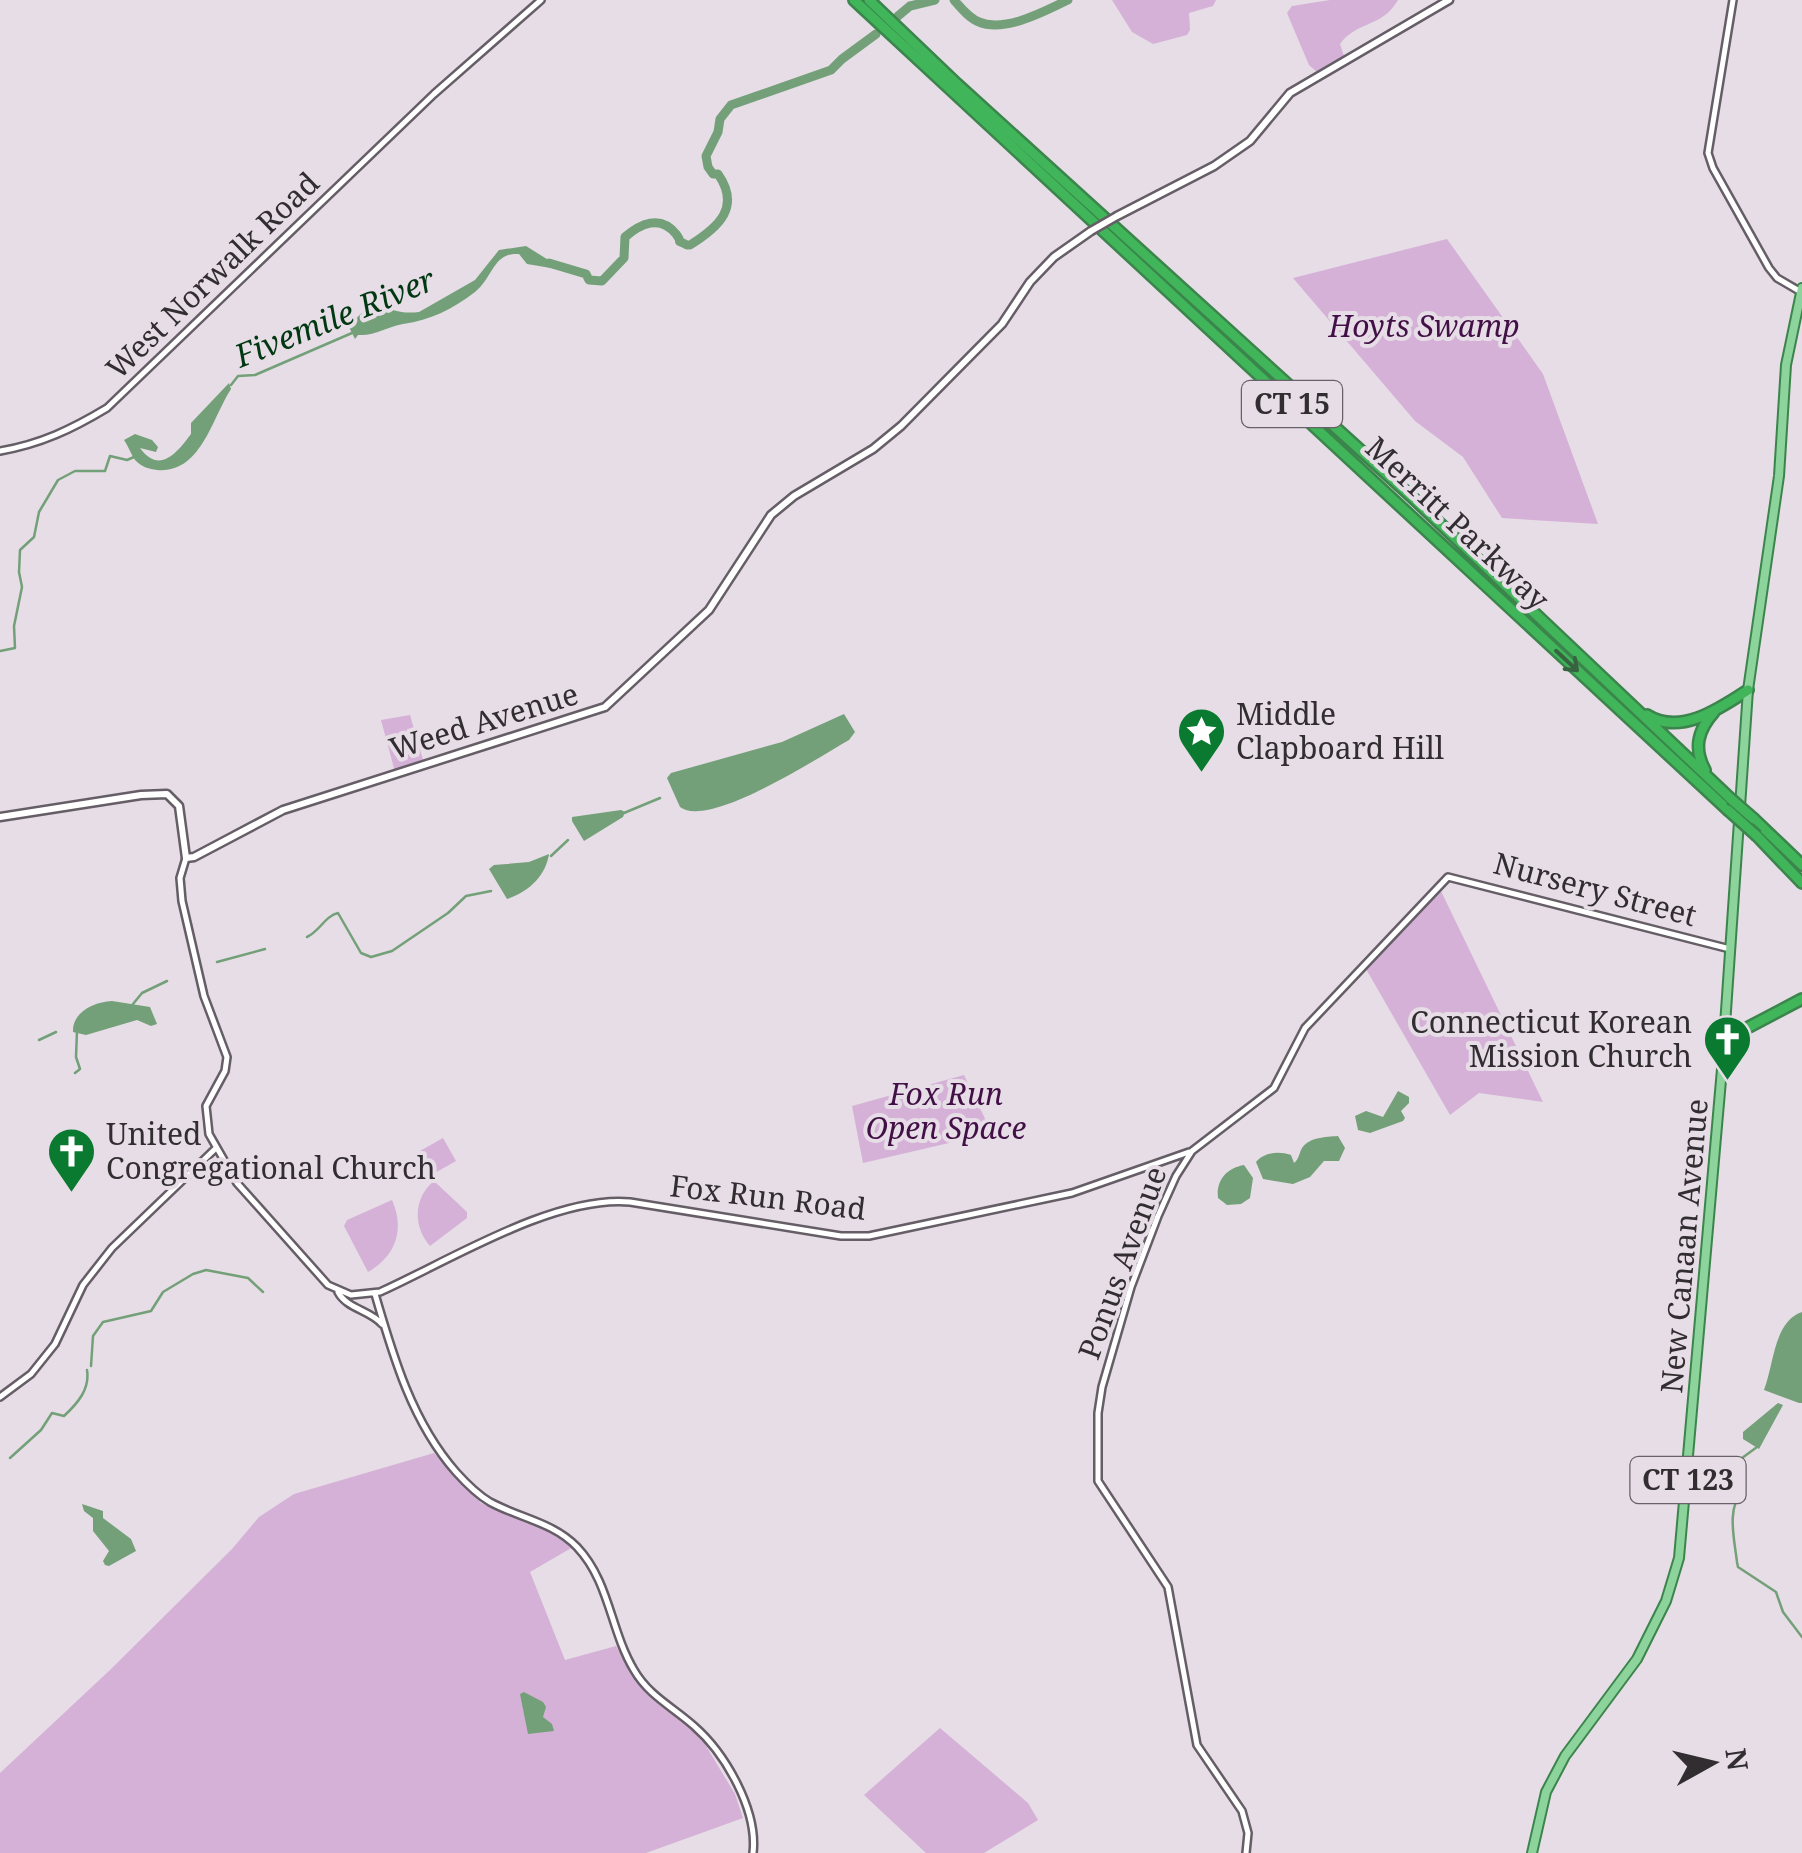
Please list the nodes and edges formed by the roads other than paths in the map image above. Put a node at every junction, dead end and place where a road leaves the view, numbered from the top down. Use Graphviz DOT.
graph roads {
  1 [pos="541,0"];
  2 [pos="854,0"];
  3 [pos="869,0"];
  4 [pos="1448,0"];
  5 [pos="1733,0"];
  6 [pos="1801,290"];
  7 [pos="0,451"];
  8 [pos="1748,690"];
  9 [pos="1624,698"];
  10 [pos="1716,709"];
  11 [pos="1715,784"];
  12 [pos="1730,804"];
  13 [pos="0,817"];
  14 [pos="186,858"];
  15 [pos="1802,866"];
  16 [pos="1448,876"];
  17 [pos="1802,883"];
  18 [pos="1730,949"];
  19 [pos="1802,999"];
  20 [pos="1724,1030"];
  21 [pos="216,1148"];
  22 [pos="1192,1150"];
  23 [pos="1166,1160"];
  24 [pos="1176,1176"];
  25 [pos="338,1292"];
  26 [pos="375,1294"];
  27 [pos="359,1296"];
  28 [pos="361,1309"];
  29 [pos="384,1326"];
  30 [pos="0,1397"];
  31 [pos="753,1853"];
  32 [pos="1246,1853"];
  33 [pos="1532,1853"];
  1 -- 7 [label="street, West Norwalk Road"];
  2 -- 12 [label="highway, Merritt Parkway / CT 15, one-way"];
  3 -- 9 [label="highway, Merritt Parkway / CT 15"];
  4 -- 14 [label="main road, Weed Avenue, bridge"];
  5 -- 6 [label="street"];
  6 -- 8 [label="main road, New Canaan Avenue / CT 123"];
  8 -- 10 [label="highway"];
  8 -- 18 [label="main road, New Canaan Avenue / CT 123"];
  9 -- 10 [label="highway"];
  9 -- 11 [label="highway, Merritt Parkway / CT 15"];
  10 -- 11 [label="highway"];
  11 -- 12 [label="highway, Merritt Parkway / CT 15"];
  12 -- 15 [label="highway, Merritt Parkway / CT 15, bridge"];
  12 -- 17 [label="highway, Merritt Parkway / CT 15, bridge"];
  13 -- 14 [label="main road"];
  14 -- 21 [label="street"];
  16 -- 18 [label="street, Nursery Street"];
  16 -- 22 [label="street, Ponus Avenue"];
  18 -- 20 [label="main road, New Canaan Avenue / CT 123"];
  19 -- 20 [label="highway"];
  20 -- 33 [label="main road, New Canaan Avenue / CT 123"];
  21 -- 25 [label="street"];
  21 -- 30 [label="street"];
  22 -- 23 [label="street, Fox Run Road"];
  22 -- 24 [label="street, Ponus Avenue"];
  23 -- 24 [label="street"];
  23 -- 26 [label="street, Fox Run Road"];
  24 -- 32 [label="street, Ponus Avenue"];
  25 -- 27 [label="street, Fox Run Road"];
  25 -- 28 [label="street"];
  26 -- 27 [label="street, Fox Run Road"];
  26 -- 29 [label="street"];
  27 -- 28 [label="street"];
  28 -- 29 [label="street"];
  29 -- 31 [label="street"];
}
